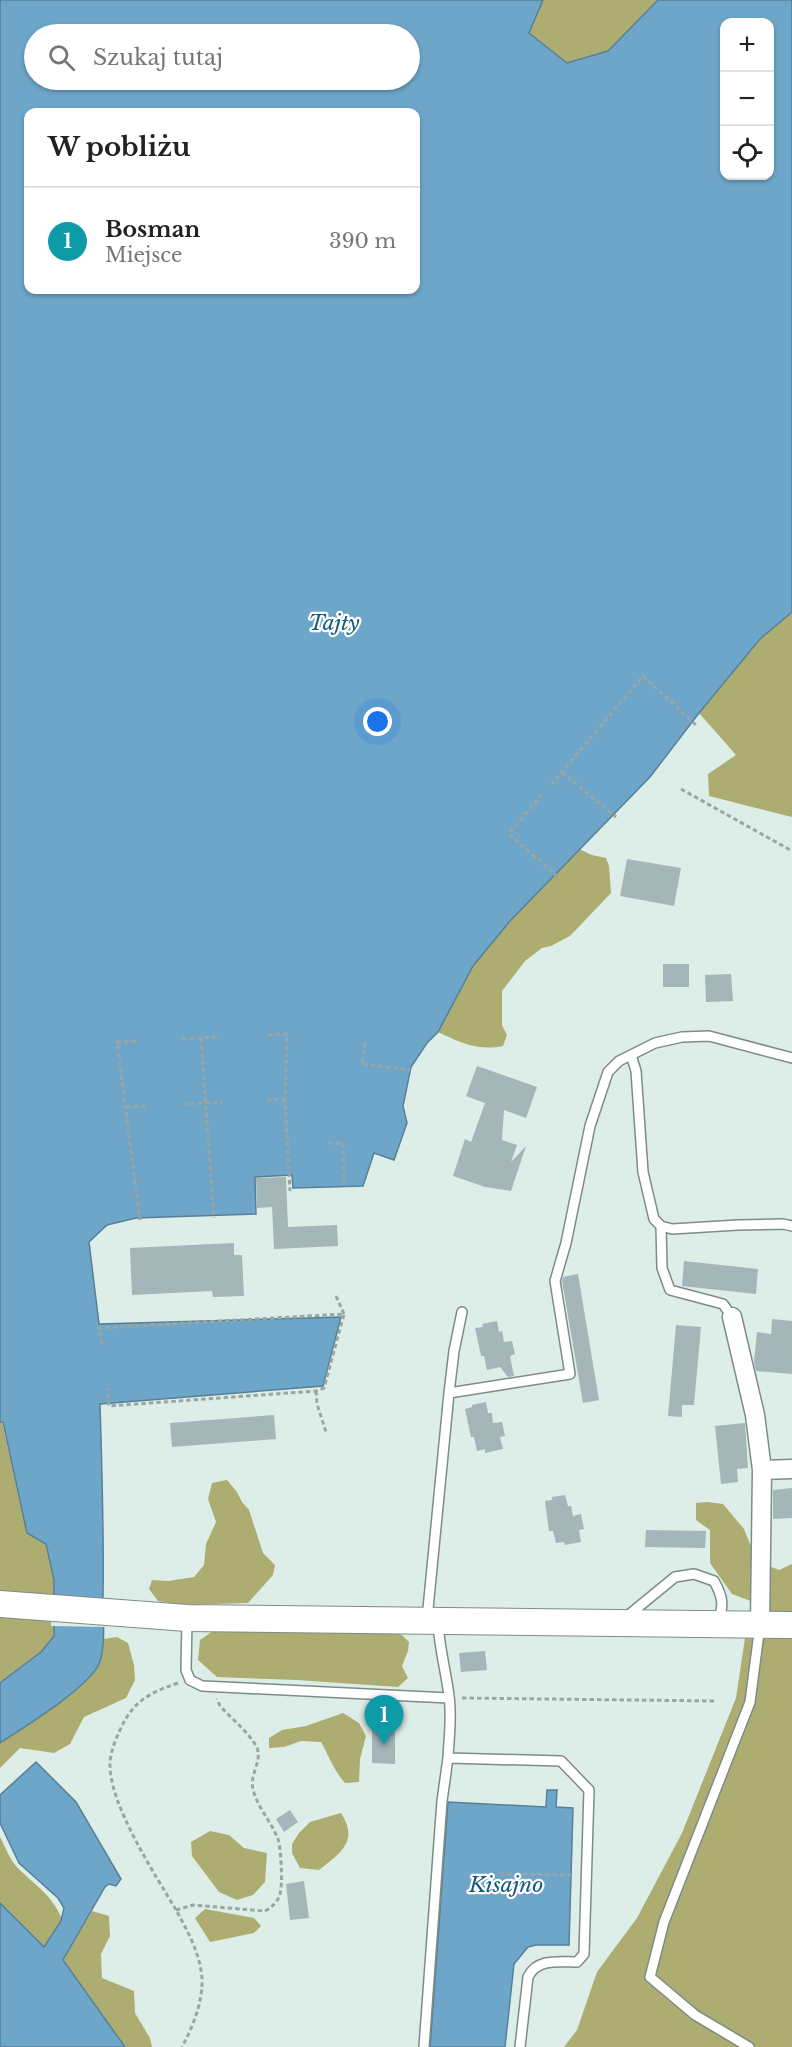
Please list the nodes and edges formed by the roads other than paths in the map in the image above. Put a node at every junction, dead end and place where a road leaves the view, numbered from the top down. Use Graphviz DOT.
graph roads {
  1 [pos="631,1055"];
  2 [pos="792,1058"];
  3 [pos="661,1226"];
  4 [pos="792,1226"];
  5 [pos="462,1312"];
  6 [pos="732,1317"];
  7 [pos="449,1393"];
  8 [pos="792,1469"];
  9 [pos="762,1470"];
  10 [pos="0,1604"];
  11 [pos="187,1618"];
  12 [pos="433,1622"];
  13 [pos="619,1623"];
  14 [pos="717,1624"];
  15 [pos="760,1625"];
  16 [pos="792,1625"];
  17 [pos="449,1698"];
  18 [pos="448,1758"];
  19 [pos="424,2047"];
  20 [pos="520,2047"];
  21 [pos="749,2047"];
  1 -- 2 [label="lane"];
  1 -- 3 [label="lane"];
  1 -- 7 [label="lane"];
  3 -- 4 [label="lane"];
  3 -- 6 [label="lane"];
  5 -- 7 [label="lane"];
  6 -- 9 [label="street"];
  7 -- 12 [label="lane"];
  8 -- 9 [label="street"];
  9 -- 15 [label="street"];
  10 -- 11 [label="main road"];
  11 -- 12 [label="main road"];
  11 -- 17 [label="lane"];
  12 -- 13 [label="main road"];
  12 -- 17 [label="lane"];
  13 -- 14 [label="main road"];
  13 -- 14 [label="lane"];
  14 -- 15 [label="main road"];
  15 -- 16 [label="main road"];
  15 -- 21 [label="lane"];
  17 -- 18 [label="lane"];
  18 -- 19 [label="lane"];
  18 -- 20 [label="lane"];
}
